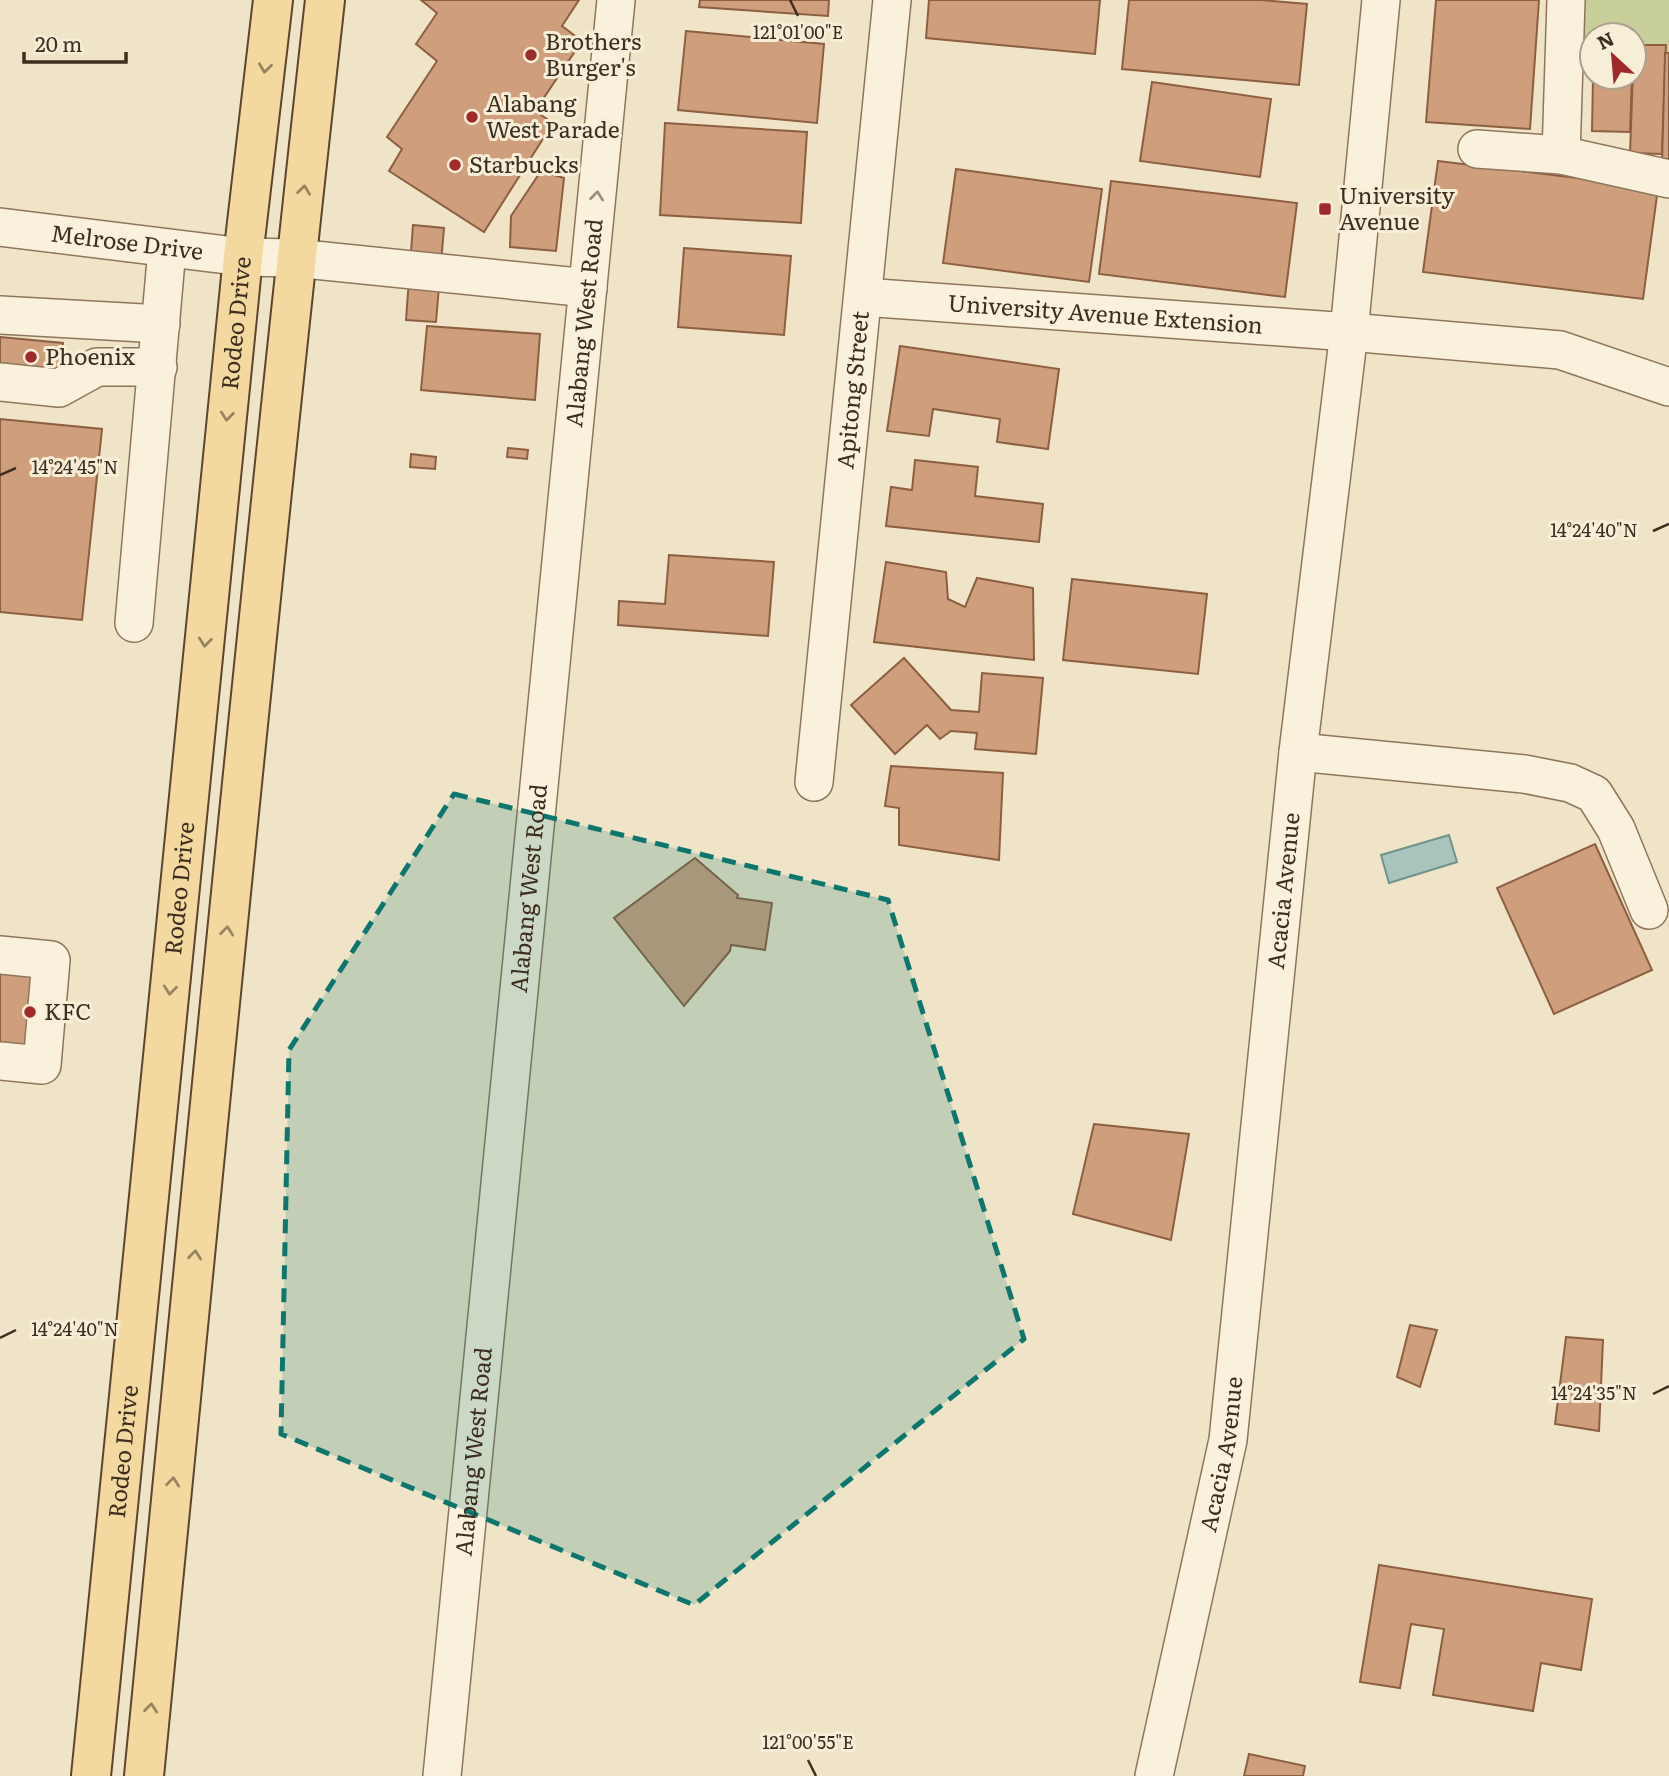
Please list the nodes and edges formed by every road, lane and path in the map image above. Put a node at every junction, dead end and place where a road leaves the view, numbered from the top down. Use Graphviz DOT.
graph roads {
  1 [pos="273,0"];
  2 [pos="326,0"];
  3 [pos="616,0"];
  4 [pos="892,0"];
  5 [pos="1381,0"];
  6 [pos="1566,0"];
  7 [pos="1477,149"];
  8 [pos="1561,155"];
  9 [pos="1669,179"];
  10 [pos="0,227"];
  11 [pos="167,248"];
  12 [pos="243,257"];
  13 [pos="295,258"];
  14 [pos="588,288"];
  15 [pos="863,297"];
  16 [pos="0,315"];
  17 [pos="161,324"];
  18 [pos="1349,332"];
  19 [pos="158,367"];
  20 [pos="0,382"];
  21 [pos="1669,387"];
  22 [pos="134,623"];
  23 [pos="1298,752"];
  24 [pos="814,782"];
  25 [pos="1649,910"];
  26 [pos="0,954"];
  27 [pos="0,1061"];
  28 [pos="91,1776"];
  29 [pos="144,1776"];
  30 [pos="442,1776"];
  31 [pos="1154,1776"];
  1 -- 12 [label="main road, Rodeo Drive, one-way"];
  13 -- 2 [label="main road, one-way"];
  14 -- 3 [label="street, Alabang West Road, one-way"];
  4 -- 15 [label="street, Apitong Street"];
  5 -- 18 [label="street, Acacia Avenue"];
  6 -- 8 [label="street"];
  7 -- 8 [label="street"];
  8 -- 9 [label="street"];
  10 -- 11 [label="street, Melrose Drive"];
  11 -- 12 [label="street, Melrose Drive"];
  11 -- 17 [label="street"];
  12 -- 13 [label="street, Melrose Drive"];
  12 -- 28 [label="main road, Rodeo Drive, one-way"];
  13 -- 14 [label="street, Melrose Drive"];
  29 -- 13 [label="main road, one-way"];
  14 -- 30 [label="street, Alabang West Road"];
  15 -- 18 [label="street, University Avenue Extension"];
  15 -- 24 [label="street, Apitong Street"];
  16 -- 17 [label="street"];
  17 -- 19 [label="street"];
  18 -- 21 [label="street"];
  18 -- 23 [label="street, Acacia Avenue"];
  19 -- 20 [label="street"];
  19 -- 22 [label="street"];
  23 -- 25 [label="street"];
  23 -- 31 [label="street, Acacia Avenue"];
  26 -- 27 [label="street"];
}
